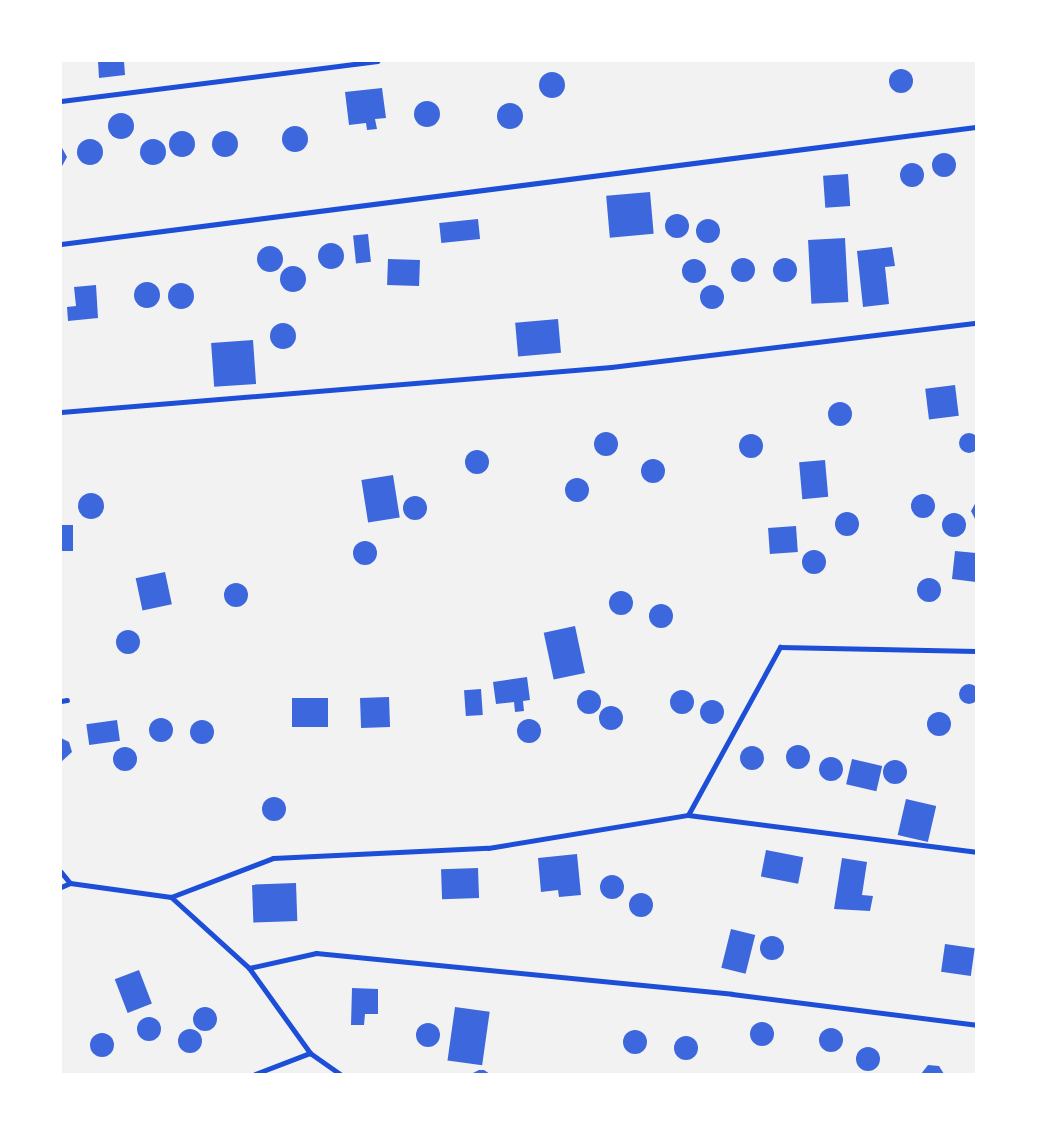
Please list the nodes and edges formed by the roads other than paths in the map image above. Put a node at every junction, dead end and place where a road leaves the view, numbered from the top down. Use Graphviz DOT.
graph roads {
  1 [pos="377,61"];
  2 [pos="61,101"];
  3 [pos="976,127"];
  4 [pos="61,244"];
  5 [pos="976,323"];
  6 [pos="61,412"];
  7 [pos="976,651"];
  8 [pos="688,815"];
  9 [pos="976,852"];
  10 [pos="61,872"];
  11 [pos="70,883"];
  12 [pos="61,887"];
  13 [pos="170,897"];
  14 [pos="249,968"];
  15 [pos="976,1025"];
  16 [pos="310,1053"];
  17 [pos="255,1074"];
  18 [pos="340,1074"];
  1 -- 2 [label="street"];
  3 -- 4 [label="street"];
  5 -- 6 [label="street"];
  7 -- 8 [label="street"];
  8 -- 9 [label="street"];
  8 -- 13 [label="street"];
  10 -- 11 [label="street"];
  11 -- 12 [label="street"];
  11 -- 13 [label="street"];
  13 -- 14 [label="street"];
  14 -- 15 [label="street"];
  14 -- 16 [label="street"];
  16 -- 17 [label="street"];
  16 -- 18 [label="street"];
}
